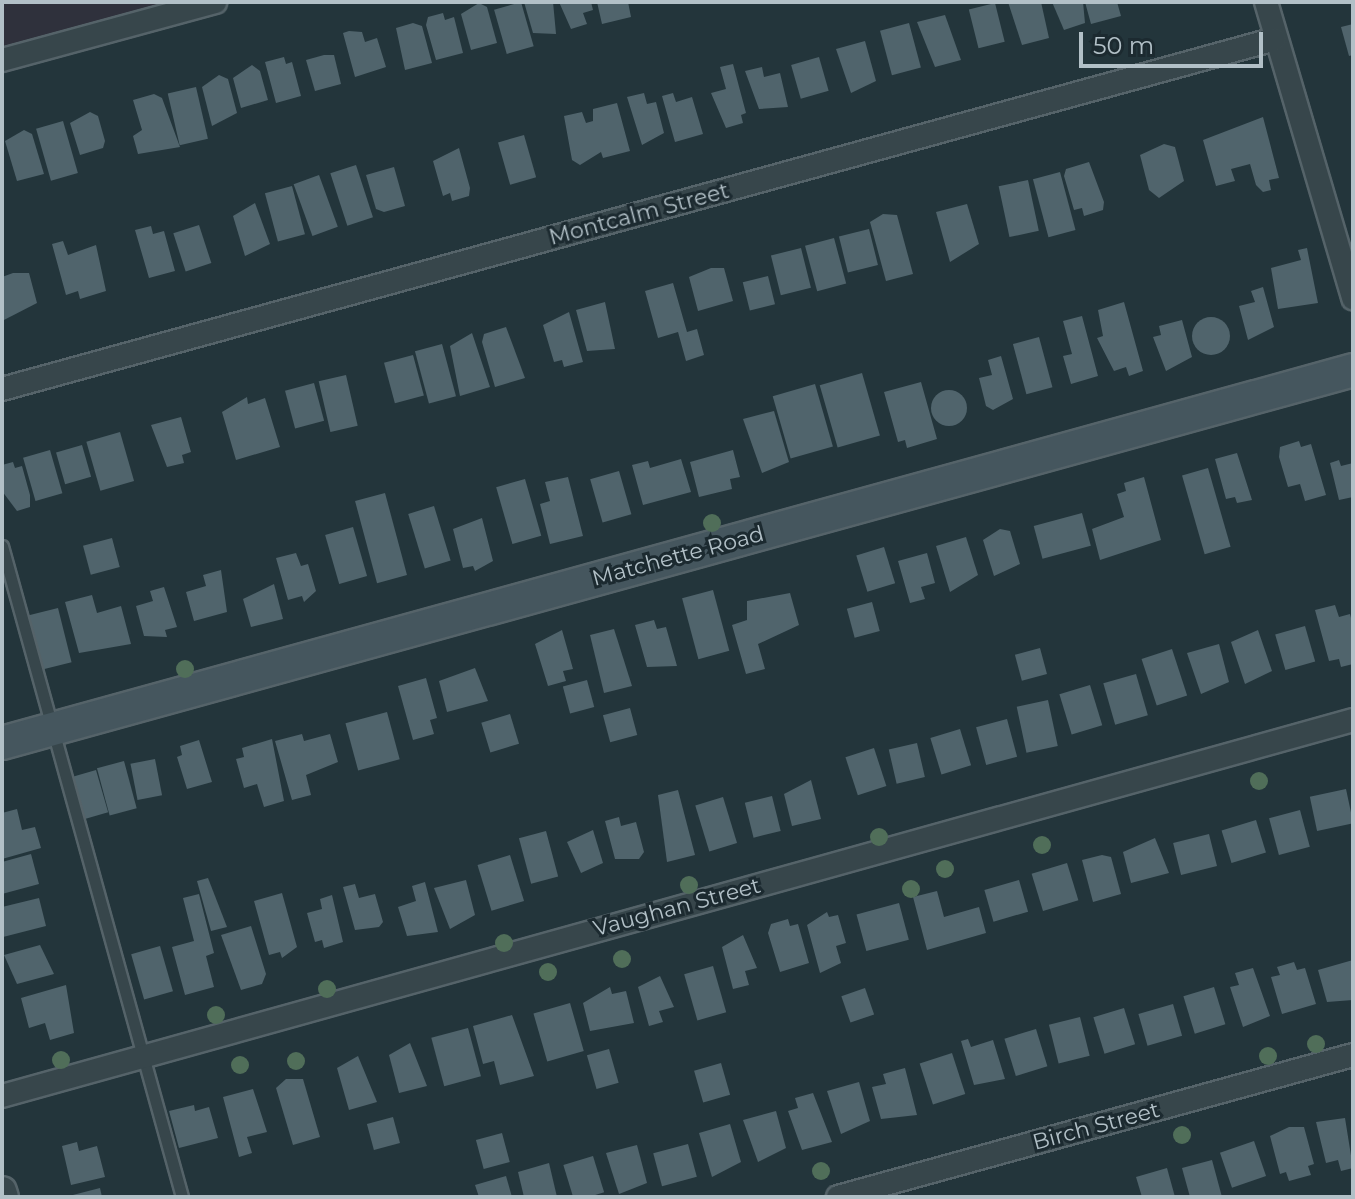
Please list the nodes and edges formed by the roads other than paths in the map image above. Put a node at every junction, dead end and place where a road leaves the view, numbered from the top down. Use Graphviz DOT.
graph roads {
  1 [pos="215,2"];
  2 [pos="1266,2"];
  3 [pos="1275,39"];
  4 [pos="2,60"];
  5 [pos="1353,298"];
  6 [pos="1353,370"];
  7 [pos="2,389"];
  8 [pos="2,546"];
  9 [pos="1353,720"];
  10 [pos="53,729"];
  11 [pos="2,743"];
  12 [pos="143,1055"];
  13 [pos="1353,1055"];
  14 [pos="2,1096"];
  15 [pos="2,1191"];
  16 [pos="4,1197"];
  17 [pos="182,1197"];
  18 [pos="838,1197"];
  1 -- 4 [label="street"];
  2 -- 3 [label="street"];
  3 -- 5 [label="street"];
  3 -- 7 [label="street, Montcalm Street"];
  6 -- 10 [label="main road, Matchette Road"];
  8 -- 10 [label="lane"];
  9 -- 12 [label="street, Vaughan Street"];
  10 -- 11 [label="main road, Matchette Road"];
  10 -- 12 [label="lane"];
  12 -- 14 [label="street, Vaughan Street"];
  12 -- 17 [label="lane"];
  13 -- 18 [label="street, Birch Street"];
  15 -- 16 [label="street"];
}
